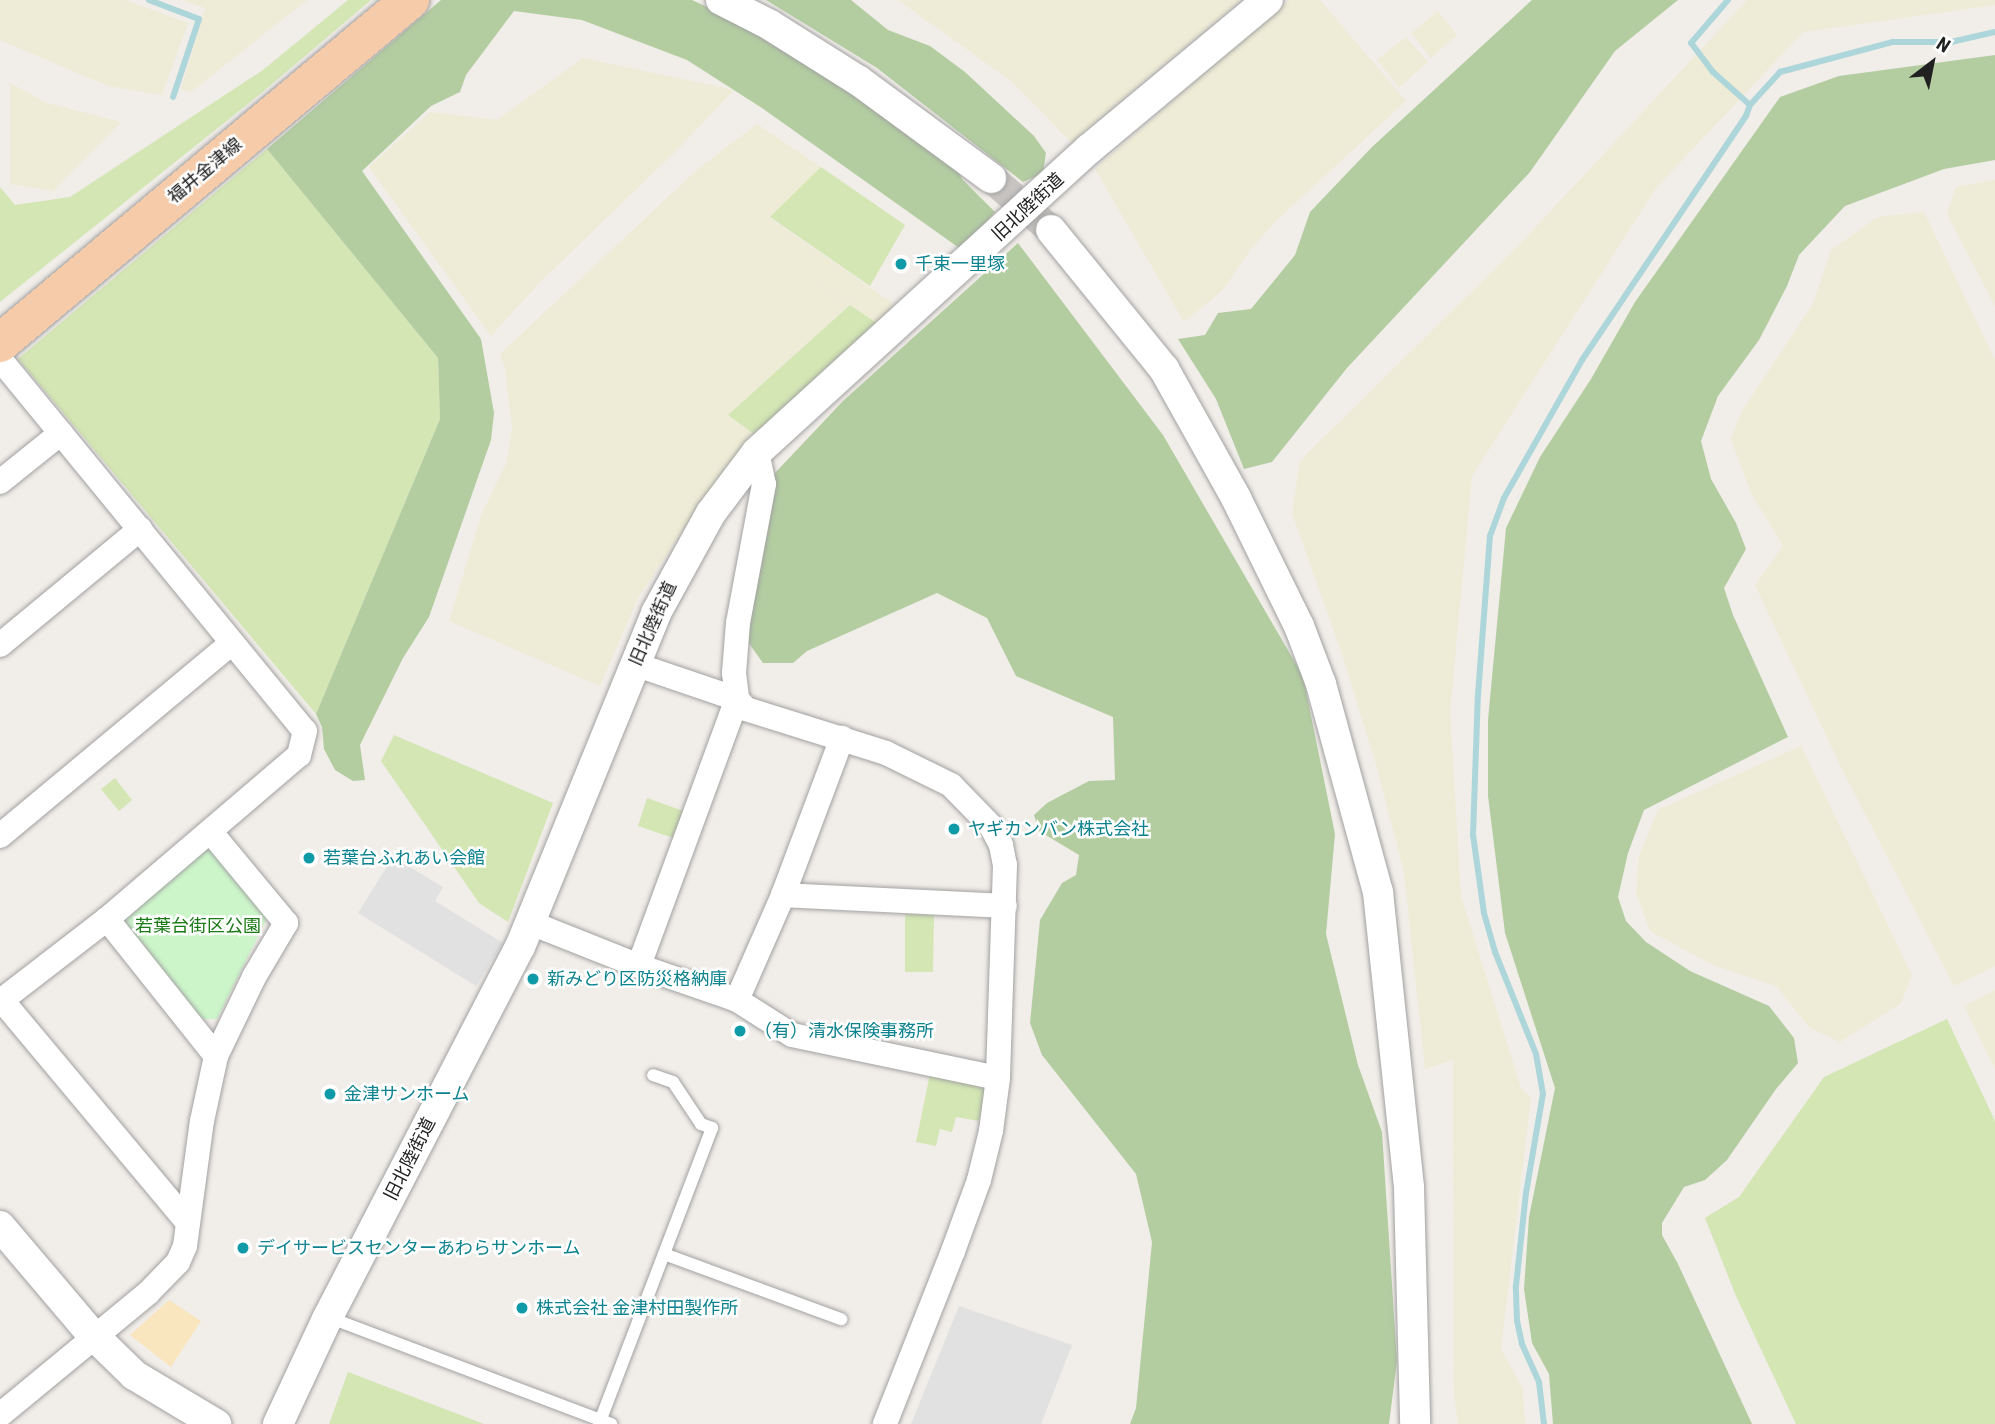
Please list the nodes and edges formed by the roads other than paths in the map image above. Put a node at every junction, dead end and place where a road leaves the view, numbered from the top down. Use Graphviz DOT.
graph roads {
  1 [pos="410,0"];
  2 [pos="721,0"];
  3 [pos="1268,0"];
  4 [pos="991,178"];
  5 [pos="1051,230"];
  6 [pos="0,343"];
  7 [pos="0,359"];
  8 [pos="61,433"];
  9 [pos="757,452"];
  10 [pos="0,482"];
  11 [pos="140,529"];
  12 [pos="232,643"];
  13 [pos="0,645"];
  14 [pos="634,664"];
  15 [pos="737,699"];
  16 [pos="842,738"];
  17 [pos="210,831"];
  18 [pos="0,836"];
  19 [pos="783,895"];
  20 [pos="1005,906"];
  21 [pos="107,919"];
  22 [pos="531,923"];
  23 [pos="639,967"];
  24 [pos="1,999"];
  25 [pos="737,1000"];
  26 [pos="216,1056"];
  27 [pos="653,1075"];
  28 [pos="999,1078"];
  29 [pos="188,1223"];
  30 [pos="4,1237"];
  31 [pos="664,1254"];
  32 [pos="328,1317"];
  33 [pos="841,1319"];
  34 [pos="95,1338"];
  35 [pos="10,1416"];
  36 [pos="604,1423"];
  37 [pos="216,1424"];
  38 [pos="278,1424"];
  39 [pos="885,1424"];
  40 [pos="1415,1424"];
  1 -- 6 [label="main road, 福井金津線"];
  2 -- 4 [label="street"];
  3 -- 9 [label="street, 旧北陸街道"];
  5 -- 40 [label="street"];
  7 -- 8 [label="street"];
  8 -- 10 [label="street"];
  8 -- 11 [label="street"];
  9 -- 14 [label="street, 旧北陸街道"];
  9 -- 15 [label="street"];
  11 -- 12 [label="street"];
  11 -- 13 [label="street"];
  12 -- 17 [label="street"];
  12 -- 18 [label="street"];
  14 -- 15 [label="street"];
  14 -- 22 [label="street, 旧北陸街道"];
  15 -- 16 [label="street"];
  15 -- 23 [label="street"];
  16 -- 19 [label="street"];
  16 -- 20 [label="street"];
  17 -- 21 [label="street"];
  17 -- 26 [label="street"];
  19 -- 20 [label="street"];
  19 -- 25 [label="street"];
  20 -- 28 [label="street"];
  21 -- 24 [label="street"];
  21 -- 26 [label="street"];
  22 -- 23 [label="street"];
  22 -- 32 [label="street, 旧北陸街道"];
  23 -- 25 [label="street"];
  24 -- 29 [label="street"];
  25 -- 28 [label="street"];
  26 -- 29 [label="street"];
  27 -- 31 [label="lane"];
  28 -- 39 [label="street"];
  29 -- 34 [label="street"];
  30 -- 34 [label="street"];
  31 -- 33 [label="lane"];
  31 -- 36 [label="lane"];
  32 -- 36 [label="lane"];
  32 -- 38 [label="street, 旧北陸街道"];
  34 -- 35 [label="street"];
  34 -- 37 [label="street"];
}
